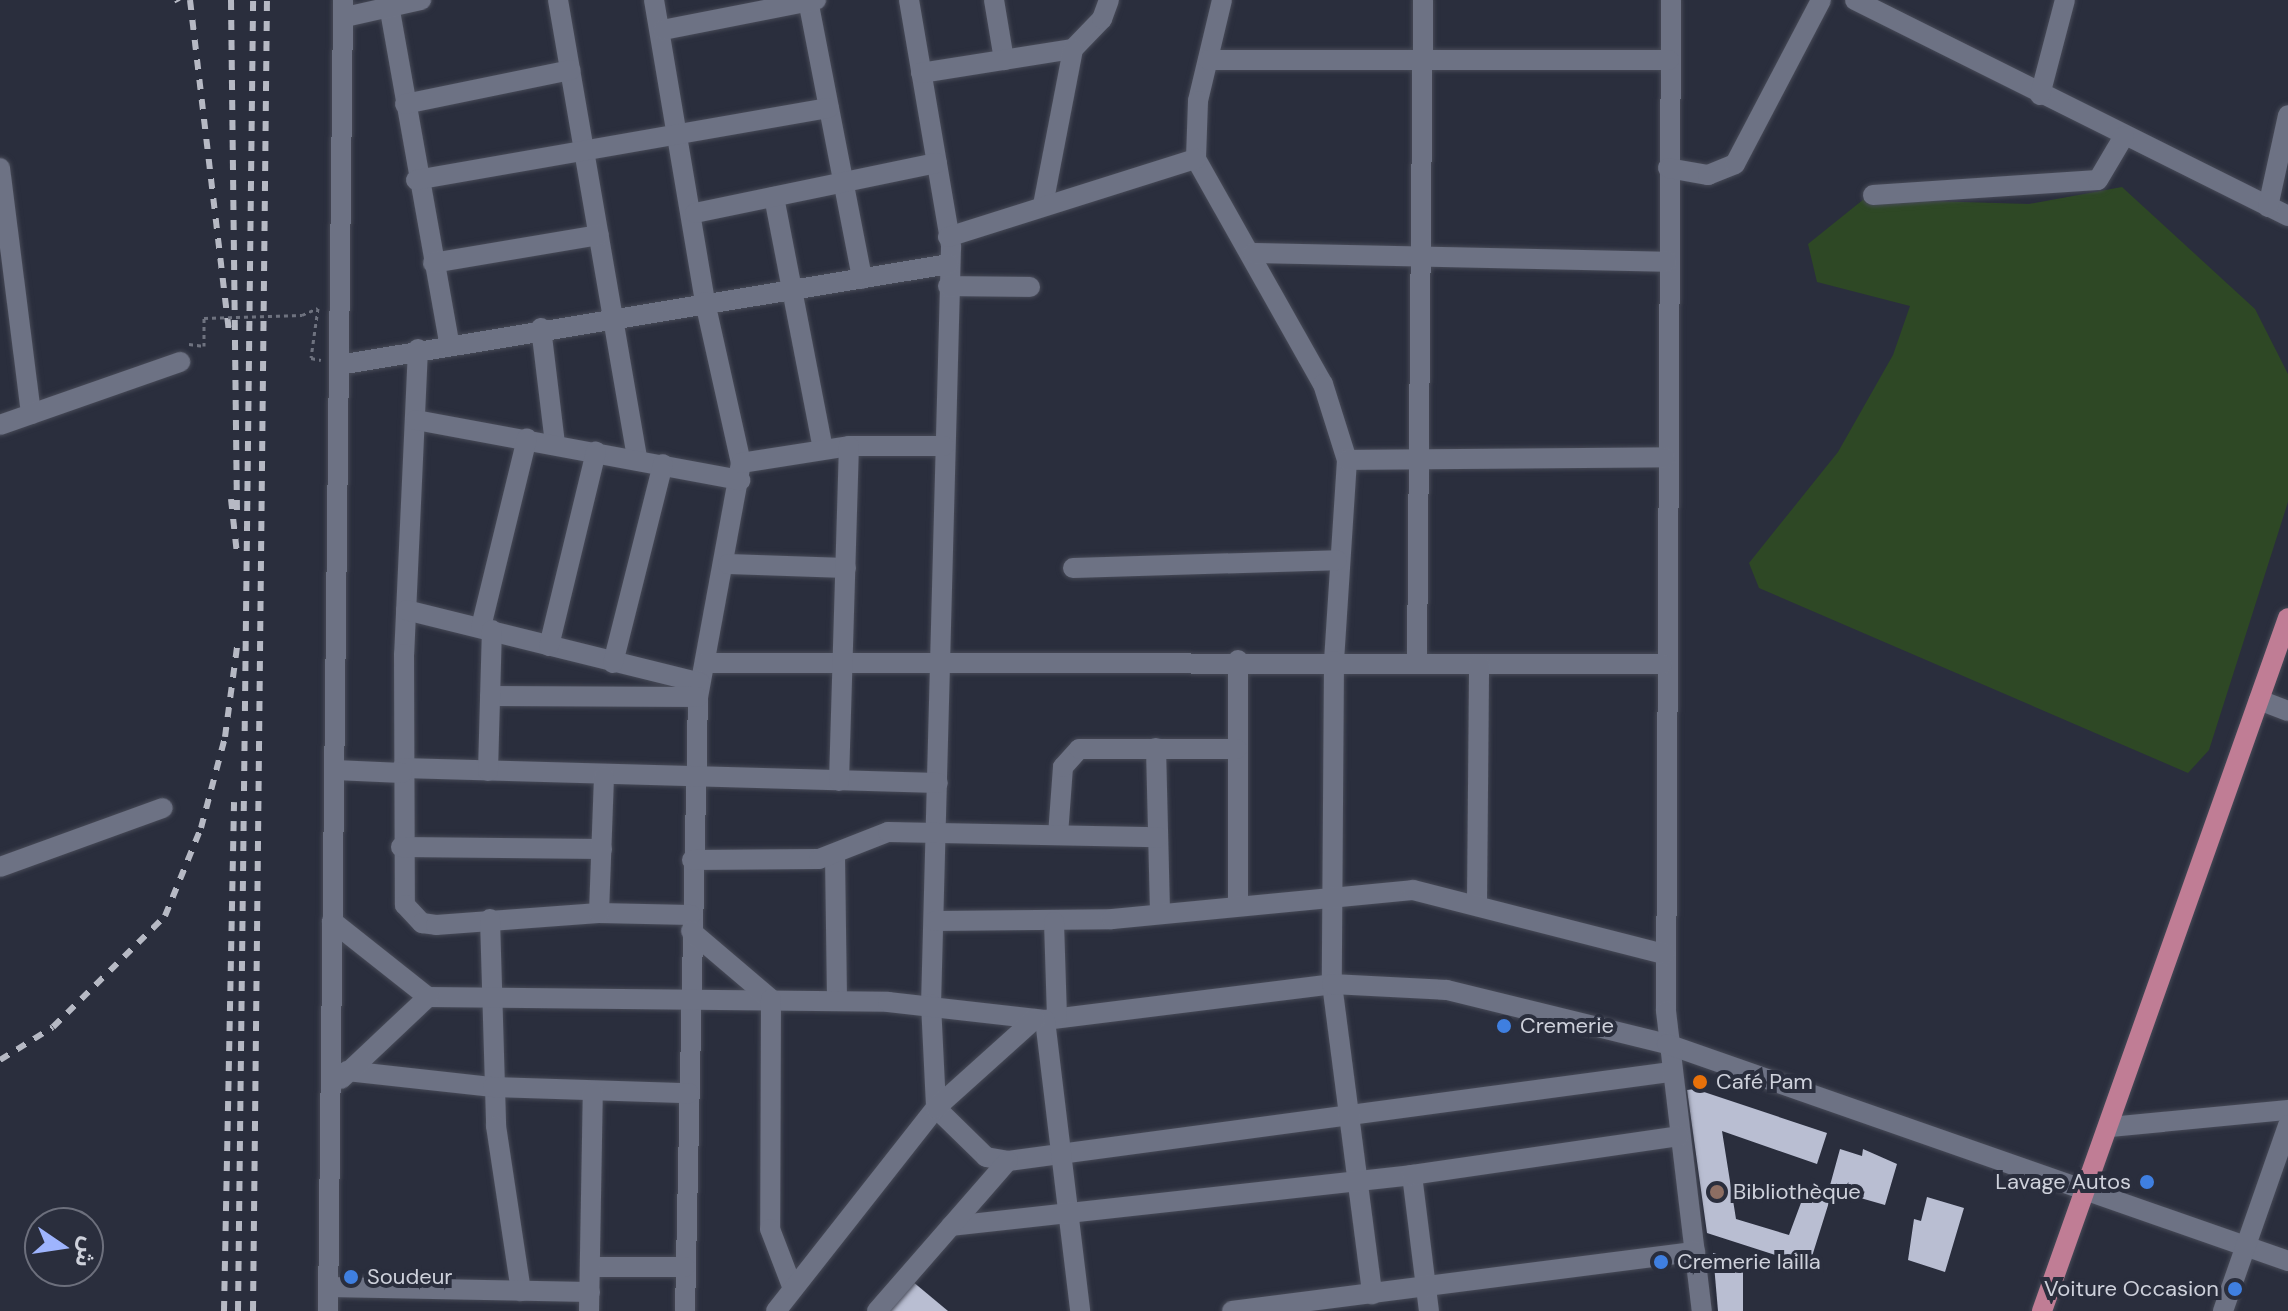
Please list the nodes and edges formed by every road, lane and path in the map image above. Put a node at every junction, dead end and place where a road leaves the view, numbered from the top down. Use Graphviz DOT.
graph roads {
  1 [pos="421,0"];
  2 [pos="558,0"];
  3 [pos="654,0"];
  4 [pos="909,0"];
  5 [pos="994,0"];
  6 [pos="1109,0"];
  7 [pos="1222,0"];
  8 [pos="1423,0"];
  9 [pos="1671,0"];
  10 [pos="1821,0"];
  11 [pos="1855,0"];
  12 [pos="2065,0"];
  13 [pos="811,1"];
  14 [pos="389,5"];
  15 [pos="344,8"];
  16 [pos="663,30"];
  17 [pos="1073,49"];
  18 [pos="1004,60"];
  19 [pos="1208,60"];
  20 [pos="1423,60"];
  21 [pos="1669,60"];
  22 [pos="571,70"];
  23 [pos="921,73"];
  24 [pos="2040,95"];
  25 [pos="405,104"];
  26 [pos="829,108"];
  27 [pos="2288,115"];
  28 [pos="681,132"];
  29 [pos="2124,136"];
  30 [pos="584,147"];
  31 [pos="1196,159"];
  32 [pos="937,163"];
  33 [pos="0,168"];
  34 [pos="1668,168"];
  35 [pos="416,180"];
  36 [pos="843,186"];
  37 [pos="1873,195"];
  38 [pos="774,197"];
  39 [pos="1043,205"];
  40 [pos="2268,207"];
  41 [pos="695,213"];
  42 [pos="2288,216"];
  43 [pos="599,235"];
  44 [pos="948,237"];
  45 [pos="1253,253"];
  46 [pos="1420,256"];
  47 [pos="1667,262"];
  48 [pos="433,263"];
  49 [pos="949,264"];
  50 [pos="862,279"];
  51 [pos="948,286"];
  52 [pos="1030,287"];
  53 [pos="788,291"];
  54 [pos="705,302"];
  55 [pos="615,316"];
  56 [pos="541,328"];
  57 [pos="449,343"];
  58 [pos="418,349"];
  59 [pos="182,353"];
  60 [pos="311,358"];
  61 [pos="345,364"];
  62 [pos="31,414"];
  63 [pos="416,420"];
  64 [pos="0,425"];
  65 [pos="527,439"];
  66 [pos="555,443"];
  67 [pos="849,446"];
  68 [pos="944,446"];
  69 [pos="823,449"];
  70 [pos="596,452"];
  71 [pos="1665,457"];
  72 [pos="637,459"];
  73 [pos="1347,460"];
  74 [pos="1416,461"];
  75 [pos="663,464"];
  76 [pos="741,471"];
  77 [pos="1337,560"];
  78 [pos="728,564"];
  79 [pos="846,568"];
  80 [pos="1073,568"];
  81 [pos="406,610"];
  82 [pos="2288,618"];
  83 [pos="486,629"];
  84 [pos="549,646"];
  85 [pos="940,658"];
  86 [pos="846,660"];
  87 [pos="1238,660"];
  88 [pos="1334,661"];
  89 [pos="1417,661"];
  90 [pos="613,663"];
  91 [pos="1479,664"];
  92 [pos="1662,664"];
  93 [pos="701,681"];
  94 [pos="490,696"];
  95 [pos="2259,700"];
  96 [pos="2288,711"];
  97 [pos="1156,748"];
  98 [pos="1237,749"];
  99 [pos="335,770"];
  100 [pos="402,770"];
  101 [pos="488,771"];
  102 [pos="604,776"];
  103 [pos="694,779"];
  104 [pos="839,781"];
  105 [pos="938,783"];
  106 [pos="163,808"];
  107 [pos="937,833"];
  108 [pos="1058,835"];
  109 [pos="1158,837"];
  110 [pos="401,847"];
  111 [pos="602,849"];
  112 [pos="835,856"];
  113 [pos="692,860"];
  114 [pos="0,867"];
  115 [pos="1333,899"];
  116 [pos="1477,903"];
  117 [pos="1238,906"];
  118 [pos="599,913"];
  119 [pos="1160,913"];
  120 [pos="490,919"];
  121 [pos="332,921"];
  122 [pos="935,921"];
  123 [pos="1054,922"];
  124 [pos="691,923"];
  125 [pos="1665,954"];
  126 [pos="1332,984"];
  127 [pos="428,997"];
  128 [pos="492,999"];
  129 [pos="771,999"];
  130 [pos="837,1001"];
  131 [pos="690,1003"];
  132 [pos="931,1004"];
  133 [pos="1046,1019"];
  134 [pos="1667,1044"];
  135 [pos="347,1071"];
  136 [pos="1671,1072"];
  137 [pos="493,1087"];
  138 [pos="593,1092"];
  139 [pos="330,1093"];
  140 [pos="689,1093"];
  141 [pos="936,1108"];
  142 [pos="2288,1110"];
  143 [pos="1351,1115"];
  144 [pos="2110,1127"];
  145 [pos="1679,1136"];
  146 [pos="2286,1136"];
  147 [pos="1063,1154"];
  148 [pos="1008,1161"];
  149 [pos="1412,1175"];
  150 [pos="1359,1179"];
  151 [pos="2088,1186"];
  152 [pos="1070,1217"];
  153 [pos="951,1226"];
  154 [pos="2245,1247"];
  155 [pos="1695,1252"];
  156 [pos="2288,1261"];
  157 [pos="590,1267"];
  158 [pos="685,1267"];
  159 [pos="328,1287"];
  160 [pos="1426,1287"];
  161 [pos="793,1289"];
  162 [pos="521,1291"];
  163 [pos="1372,1294"];
  164 [pos="590,1302"];
  165 [pos="328,1311"];
  166 [pos="685,1311"];
  167 [pos="776,1311"];
  168 [pos="877,1311"];
  169 [pos="1080,1311"];
  170 [pos="1232,1311"];
  171 [pos="1429,1311"];
  172 [pos="1702,1311"];
  173 [pos="2042,1311"];
  174 [pos="2223,1311"];
  1 -- 14 [label="street"];
  2 -- 22 [label="street"];
  3 -- 16 [label="street"];
  4 -- 23 [label="street"];
  5 -- 18 [label="street"];
  6 -- 17 [label="street"];
  7 -- 19 [label="street"];
  8 -- 20 [label="street"];
  9 -- 21 [label="street"];
  10 -- 34 [label="street"];
  11 -- 24 [label="street"];
  12 -- 24 [label="street"];
  13 -- 16 [label="street"];
  13 -- 26 [label="street"];
  14 -- 15 [label="street"];
  14 -- 25 [label="street"];
  15 -- 61 [label="street"];
  16 -- 28 [label="street"];
  17 -- 18 [label="street"];
  17 -- 39 [label="street"];
  18 -- 23 [label="street"];
  19 -- 20 [label="street"];
  19 -- 31 [label="street"];
  20 -- 21 [label="street"];
  20 -- 46 [label="street"];
  21 -- 34 [label="street"];
  22 -- 25 [label="street"];
  22 -- 30 [label="street"];
  23 -- 32 [label="street"];
  24 -- 29 [label="street"];
  25 -- 35 [label="street"];
  26 -- 28 [label="street"];
  26 -- 36 [label="street"];
  27 -- 40 [label="street"];
  28 -- 30 [label="street"];
  28 -- 41 [label="street"];
  29 -- 37 [label="street"];
  29 -- 40 [label="street"];
  30 -- 35 [label="street"];
  30 -- 43 [label="street"];
  31 -- 39 [label="street"];
  31 -- 45 [label="street"];
  32 -- 36 [label="street"];
  32 -- 44 [label="street"];
  33 -- 62 [label="street"];
  34 -- 47 [label="street"];
  35 -- 48 [label="street"];
  36 -- 38 [label="street"];
  36 -- 50 [label="street"];
  38 -- 41 [label="street"];
  38 -- 53 [label="street"];
  39 -- 44 [label="street"];
  40 -- 42 [label="street"];
  41 -- 54 [label="street"];
  43 -- 48 [label="street"];
  43 -- 55 [label="street"];
  44 -- 49 [label="street"];
  45 -- 46 [label="street"];
  45 -- 73 [label="street"];
  46 -- 47 [label="street"];
  46 -- 74 [label="street"];
  47 -- 71 [label="street"];
  48 -- 57 [label="street"];
  49 -- 50 [label="street"];
  49 -- 51 [label="street"];
  50 -- 53 [label="street"];
  51 -- 52 [label="street"];
  51 -- 68 [label="street"];
  53 -- 54 [label="street"];
  53 -- 69 [label="street"];
  54 -- 55 [label="street"];
  54 -- 76 [label="street"];
  55 -- 56 [label="street"];
  55 -- 72 [label="street"];
  56 -- 57 [label="street"];
  56 -- 66 [label="street"];
  57 -- 58 [label="street"];
  58 -- 61 [label="street"];
  58 -- 63 [label="street"];
  59 -- 60 [label="path, bridge"];
  59 -- 62 [label="street"];
  61 -- 99 [label="street"];
  62 -- 64 [label="street"];
  63 -- 65 [label="street"];
  63 -- 81 [label="street"];
  65 -- 66 [label="street"];
  65 -- 83 [label="street"];
  66 -- 70 [label="street"];
  67 -- 68 [label="street"];
  67 -- 69 [label="street"];
  67 -- 79 [label="street"];
  68 -- 85 [label="street"];
  69 -- 76 [label="street"];
  70 -- 72 [label="street"];
  70 -- 84 [label="street"];
  71 -- 74 [label="street"];
  71 -- 92 [label="street"];
  72 -- 75 [label="street"];
  73 -- 74 [label="street"];
  73 -- 77 [label="street"];
  74 -- 89 [label="street"];
  75 -- 76 [label="street"];
  75 -- 90 [label="street"];
  76 -- 78 [label="street"];
  77 -- 80 [label="street"];
  77 -- 88 [label="street"];
  78 -- 79 [label="street"];
  78 -- 93 [label="street"];
  79 -- 86 [label="street"];
  81 -- 83 [label="street"];
  81 -- 100 [label="street"];
  82 -- 95 [label="main road"];
  83 -- 84 [label="street"];
  83 -- 94 [label="street"];
  84 -- 90 [label="street"];
  85 -- 86 [label="street"];
  85 -- 87 [label="street"];
  85 -- 105 [label="street"];
  86 -- 93 [label="street"];
  86 -- 104 [label="street"];
  87 -- 88 [label="street"];
  87 -- 98 [label="street"];
  88 -- 89 [label="street"];
  88 -- 115 [label="street"];
  89 -- 91 [label="street"];
  90 -- 93 [label="street"];
  91 -- 92 [label="street"];
  91 -- 116 [label="street"];
  92 -- 125 [label="street"];
  93 -- 94 [label="street"];
  93 -- 103 [label="street"];
  94 -- 101 [label="street"];
  95 -- 96 [label="street"];
  95 -- 144 [label="main road"];
  97 -- 98 [label="street"];
  97 -- 108 [label="street"];
  97 -- 109 [label="street"];
  98 -- 117 [label="street"];
  99 -- 100 [label="street"];
  99 -- 121 [label="street"];
  100 -- 101 [label="street"];
  100 -- 110 [label="street"];
  101 -- 102 [label="street"];
  102 -- 103 [label="street"];
  102 -- 111 [label="street"];
  103 -- 104 [label="street"];
  103 -- 113 [label="street"];
  104 -- 105 [label="street"];
  105 -- 107 [label="street"];
  106 -- 114 [label="street"];
  107 -- 108 [label="street"];
  107 -- 112 [label="street"];
  107 -- 122 [label="street"];
  108 -- 109 [label="street"];
  109 -- 119 [label="street"];
  110 -- 111 [label="street"];
  110 -- 120 [label="street"];
  111 -- 118 [label="street"];
  112 -- 113 [label="street"];
  112 -- 130 [label="street"];
  113 -- 124 [label="street"];
  115 -- 116 [label="street"];
  115 -- 117 [label="street"];
  115 -- 126 [label="street"];
  116 -- 125 [label="street"];
  117 -- 119 [label="street"];
  118 -- 120 [label="street"];
  118 -- 124 [label="street"];
  119 -- 123 [label="street"];
  120 -- 128 [label="street"];
  121 -- 127 [label="street"];
  121 -- 139 [label="street"];
  122 -- 123 [label="street"];
  122 -- 132 [label="street"];
  123 -- 133 [label="street"];
  124 -- 129 [label="street"];
  124 -- 131 [label="street"];
  125 -- 134 [label="street"];
  126 -- 133 [label="street"];
  126 -- 134 [label="street"];
  126 -- 143 [label="street"];
  127 -- 128 [label="street"];
  127 -- 135 [label="street"];
  128 -- 131 [label="street"];
  128 -- 137 [label="street"];
  129 -- 130 [label="street"];
  129 -- 131 [label="street"];
  129 -- 161 [label="street"];
  130 -- 132 [label="street"];
  131 -- 140 [label="street"];
  132 -- 133 [label="street"];
  132 -- 141 [label="street"];
  133 -- 141 [label="street"];
  133 -- 147 [label="street"];
  134 -- 136 [label="street"];
  134 -- 151 [label="street"];
  135 -- 137 [label="street"];
  135 -- 139 [label="street"];
  136 -- 143 [label="street"];
  136 -- 145 [label="street"];
  137 -- 138 [label="street"];
  137 -- 162 [label="street"];
  138 -- 140 [label="street"];
  138 -- 157 [label="street"];
  139 -- 159 [label="street"];
  140 -- 158 [label="street"];
  141 -- 148 [label="street"];
  141 -- 161 [label="street"];
  142 -- 144 [label="street"];
  143 -- 147 [label="street"];
  143 -- 150 [label="street"];
  144 -- 151 [label="main road"];
  145 -- 149 [label="street"];
  145 -- 155 [label="street"];
  146 -- 154 [label="street"];
  147 -- 148 [label="street"];
  147 -- 152 [label="street"];
  148 -- 153 [label="street"];
  149 -- 150 [label="street"];
  149 -- 160 [label="street"];
  150 -- 152 [label="street"];
  150 -- 163 [label="street"];
  151 -- 154 [label="street"];
  151 -- 173 [label="main road"];
  152 -- 153 [label="street"];
  152 -- 169 [label="street"];
  153 -- 168 [label="street"];
  154 -- 156 [label="street"];
  154 -- 174 [label="street"];
  155 -- 160 [label="street"];
  155 -- 172 [label="street"];
  157 -- 158 [label="street"];
  157 -- 164 [label="street"];
  158 -- 166 [label="street"];
  159 -- 162 [label="street"];
  159 -- 165 [label="street"];
  160 -- 163 [label="street"];
  160 -- 171 [label="street"];
  161 -- 167 [label="street"];
  162 -- 164 [label="street"];
  163 -- 170 [label="street"];
}
